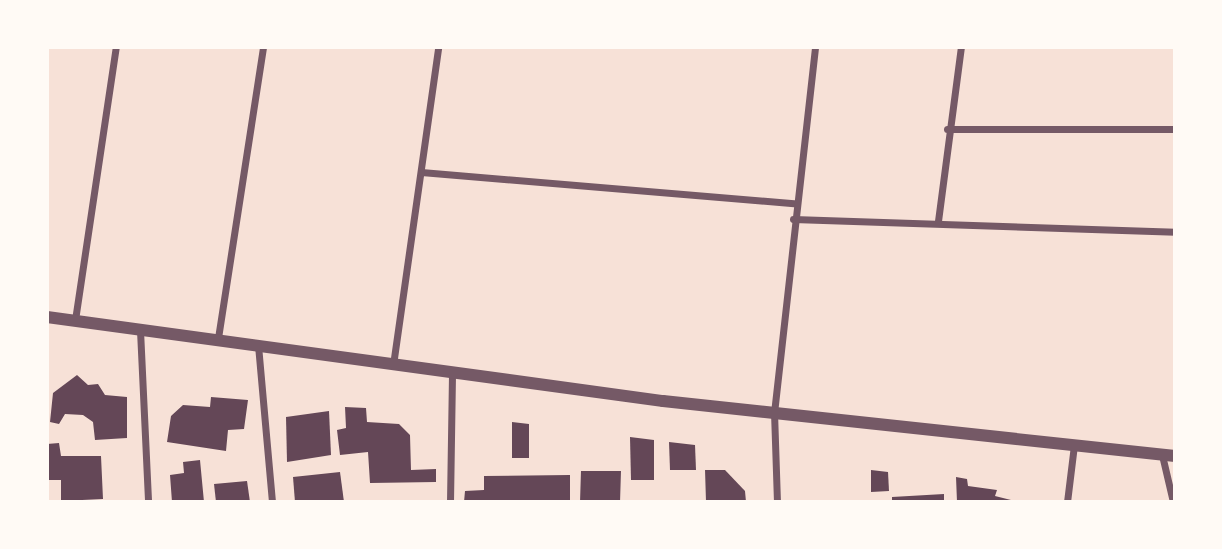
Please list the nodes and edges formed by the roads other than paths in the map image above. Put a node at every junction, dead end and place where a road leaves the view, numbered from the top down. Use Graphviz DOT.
graph roads {
  1 [pos="117,47"];
  2 [pos="263,47"];
  3 [pos="438,47"];
  4 [pos="816,47"];
  5 [pos="961,47"];
  6 [pos="947,129"];
  7 [pos="1175,129"];
  8 [pos="421,173"];
  9 [pos="794,203"];
  10 [pos="793,219"];
  11 [pos="938,221"];
  12 [pos="1175,232"];
  13 [pos="47,317"];
  14 [pos="75,320"];
  15 [pos="140,329"];
  16 [pos="218,338"];
  17 [pos="258,344"];
  18 [pos="393,365"];
  19 [pos="452,373"];
  20 [pos="774,413"];
  21 [pos="1074,445"];
  22 [pos="1169,456"];
  23 [pos="148,502"];
  24 [pos="272,502"];
  25 [pos="450,502"];
  26 [pos="777,502"];
  27 [pos="1067,502"];
  28 [pos="1173,502"];
  1 -- 14 [label="street"];
  2 -- 16 [label="street"];
  3 -- 8 [label="street"];
  4 -- 9 [label="street"];
  5 -- 6 [label="street"];
  6 -- 7 [label="street"];
  6 -- 11 [label="street"];
  8 -- 9 [label="street"];
  8 -- 18 [label="street"];
  9 -- 10 [label="street"];
  10 -- 11 [label="street"];
  10 -- 20 [label="street"];
  11 -- 12 [label="street"];
  13 -- 14 [label="street"];
  14 -- 15 [label="street"];
  15 -- 16 [label="street"];
  15 -- 23 [label="street"];
  16 -- 17 [label="street"];
  17 -- 18 [label="street"];
  17 -- 24 [label="street"];
  18 -- 19 [label="street"];
  19 -- 20 [label="street"];
  19 -- 25 [label="street"];
  20 -- 21 [label="street"];
  20 -- 26 [label="street"];
  21 -- 22 [label="street"];
  21 -- 27 [label="street"];
  22 -- 28 [label="street"];
}
